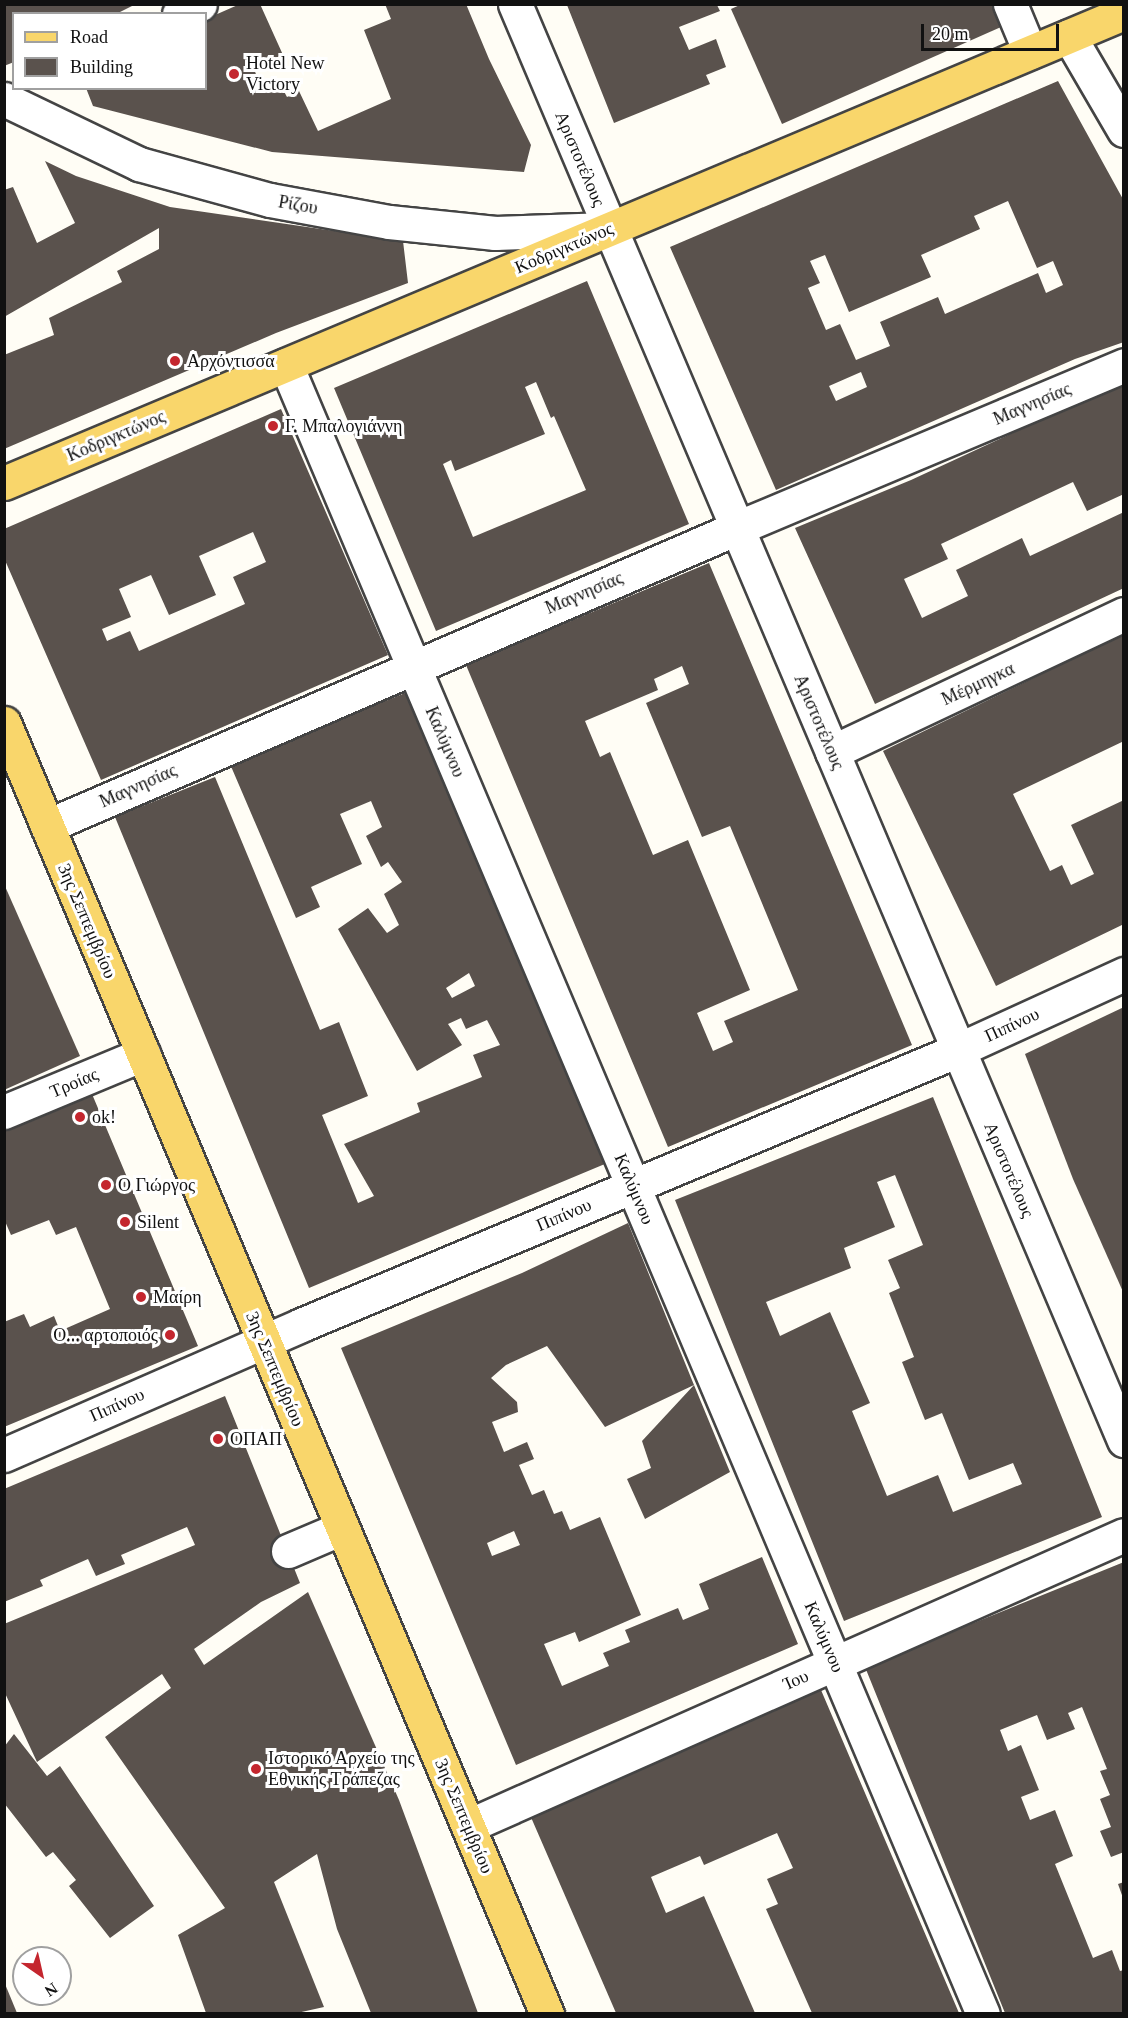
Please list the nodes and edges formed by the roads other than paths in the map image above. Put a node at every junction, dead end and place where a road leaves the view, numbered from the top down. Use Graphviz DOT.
graph roads {
  1 [pos="200,4"];
  2 [pos="515,4"];
  3 [pos="1010,4"];
  4 [pos="183,12"];
  5 [pos="1124,13"];
  6 [pos="1069,36"];
  7 [pos="1030,52"];
  8 [pos="4,99"];
  9 [pos="1124,130"];
  10 [pos="610,229"];
  11 [pos="286,365"];
  12 [pos="1124,365"];
  13 [pos="4,483"];
  14 [pos="737,528"];
  15 [pos="1124,614"];
  16 [pos="413,666"];
  17 [pos="4,723"];
  18 [pos="832,752"];
  19 [pos="11,760"];
  20 [pos="48,826"];
  21 [pos="1124,974"];
  22 [pos="958,1050"];
  23 [pos="143,1054"];
  24 [pos="4,1112"];
  25 [pos="633,1186"];
  26 [pos="264,1341"];
  27 [pos="1124,1440"];
  28 [pos="4,1455"];
  29 [pos="342,1528"];
  30 [pos="1124,1535"];
  31 [pos="288,1551"];
  32 [pos="835,1663"];
  33 [pos="468,1826"];
  34 [pos="547,2013"];
  35 [pos="983,2013"];
  1 -- 4 [label="street"];
  2 -- 10 [label="street, Αριστοτέλους"];
  3 -- 7 [label="street"];
  5 -- 6 [label="main road, Κοδριγκτώνος"];
  6 -- 7 [label="main road, Κοδριγκτώνος"];
  6 -- 9 [label="street"];
  7 -- 10 [label="main road, Κοδριγκτώνος"];
  8 -- 10 [label="street, Ρίζου"];
  10 -- 11 [label="main road, Κοδριγκτώνος"];
  10 -- 14 [label="street, Αριστοτέλους"];
  11 -- 13 [label="main road, Κοδριγκτώνος"];
  11 -- 16 [label="street, Καλύμνου"];
  12 -- 14 [label="street, Μαγνησίας"];
  14 -- 16 [label="street, Μαγνησίας"];
  14 -- 18 [label="street, Αριστοτέλους"];
  15 -- 18 [label="street, Μέρμηγκα"];
  16 -- 20 [label="street, Μαγνησίας"];
  16 -- 25 [label="street, Καλύμνου"];
  17 -- 19 [label="main road, 3ης Σεπτεμβρίου"];
  18 -- 22 [label="street, Αριστοτέλους"];
  19 -- 20 [label="main road, 3ης Σεπτεμβρίου"];
  20 -- 23 [label="main road, 3ης Σεπτεμβρίου"];
  21 -- 22 [label="street, Πιπίνου"];
  22 -- 25 [label="street, Πιπίνου"];
  22 -- 27 [label="street, Αριστοτέλους"];
  23 -- 24 [label="street, Τροίας"];
  23 -- 26 [label="main road, 3ης Σεπτεμβρίου"];
  25 -- 26 [label="street, Πιπίνου"];
  25 -- 32 [label="street, Καλύμνου"];
  26 -- 28 [label="street, Πιπίνου"];
  26 -- 29 [label="main road, 3ης Σεπτεμβρίου"];
  29 -- 31 [label="street"];
  29 -- 33 [label="main road, 3ης Σεπτεμβρίου"];
  30 -- 32 [label="street, Ίου"];
  32 -- 33 [label="street, Ίου"];
  32 -- 35 [label="street, Καλύμνου"];
  33 -- 34 [label="main road, 3ης Σεπτεμβρίου"];
}
